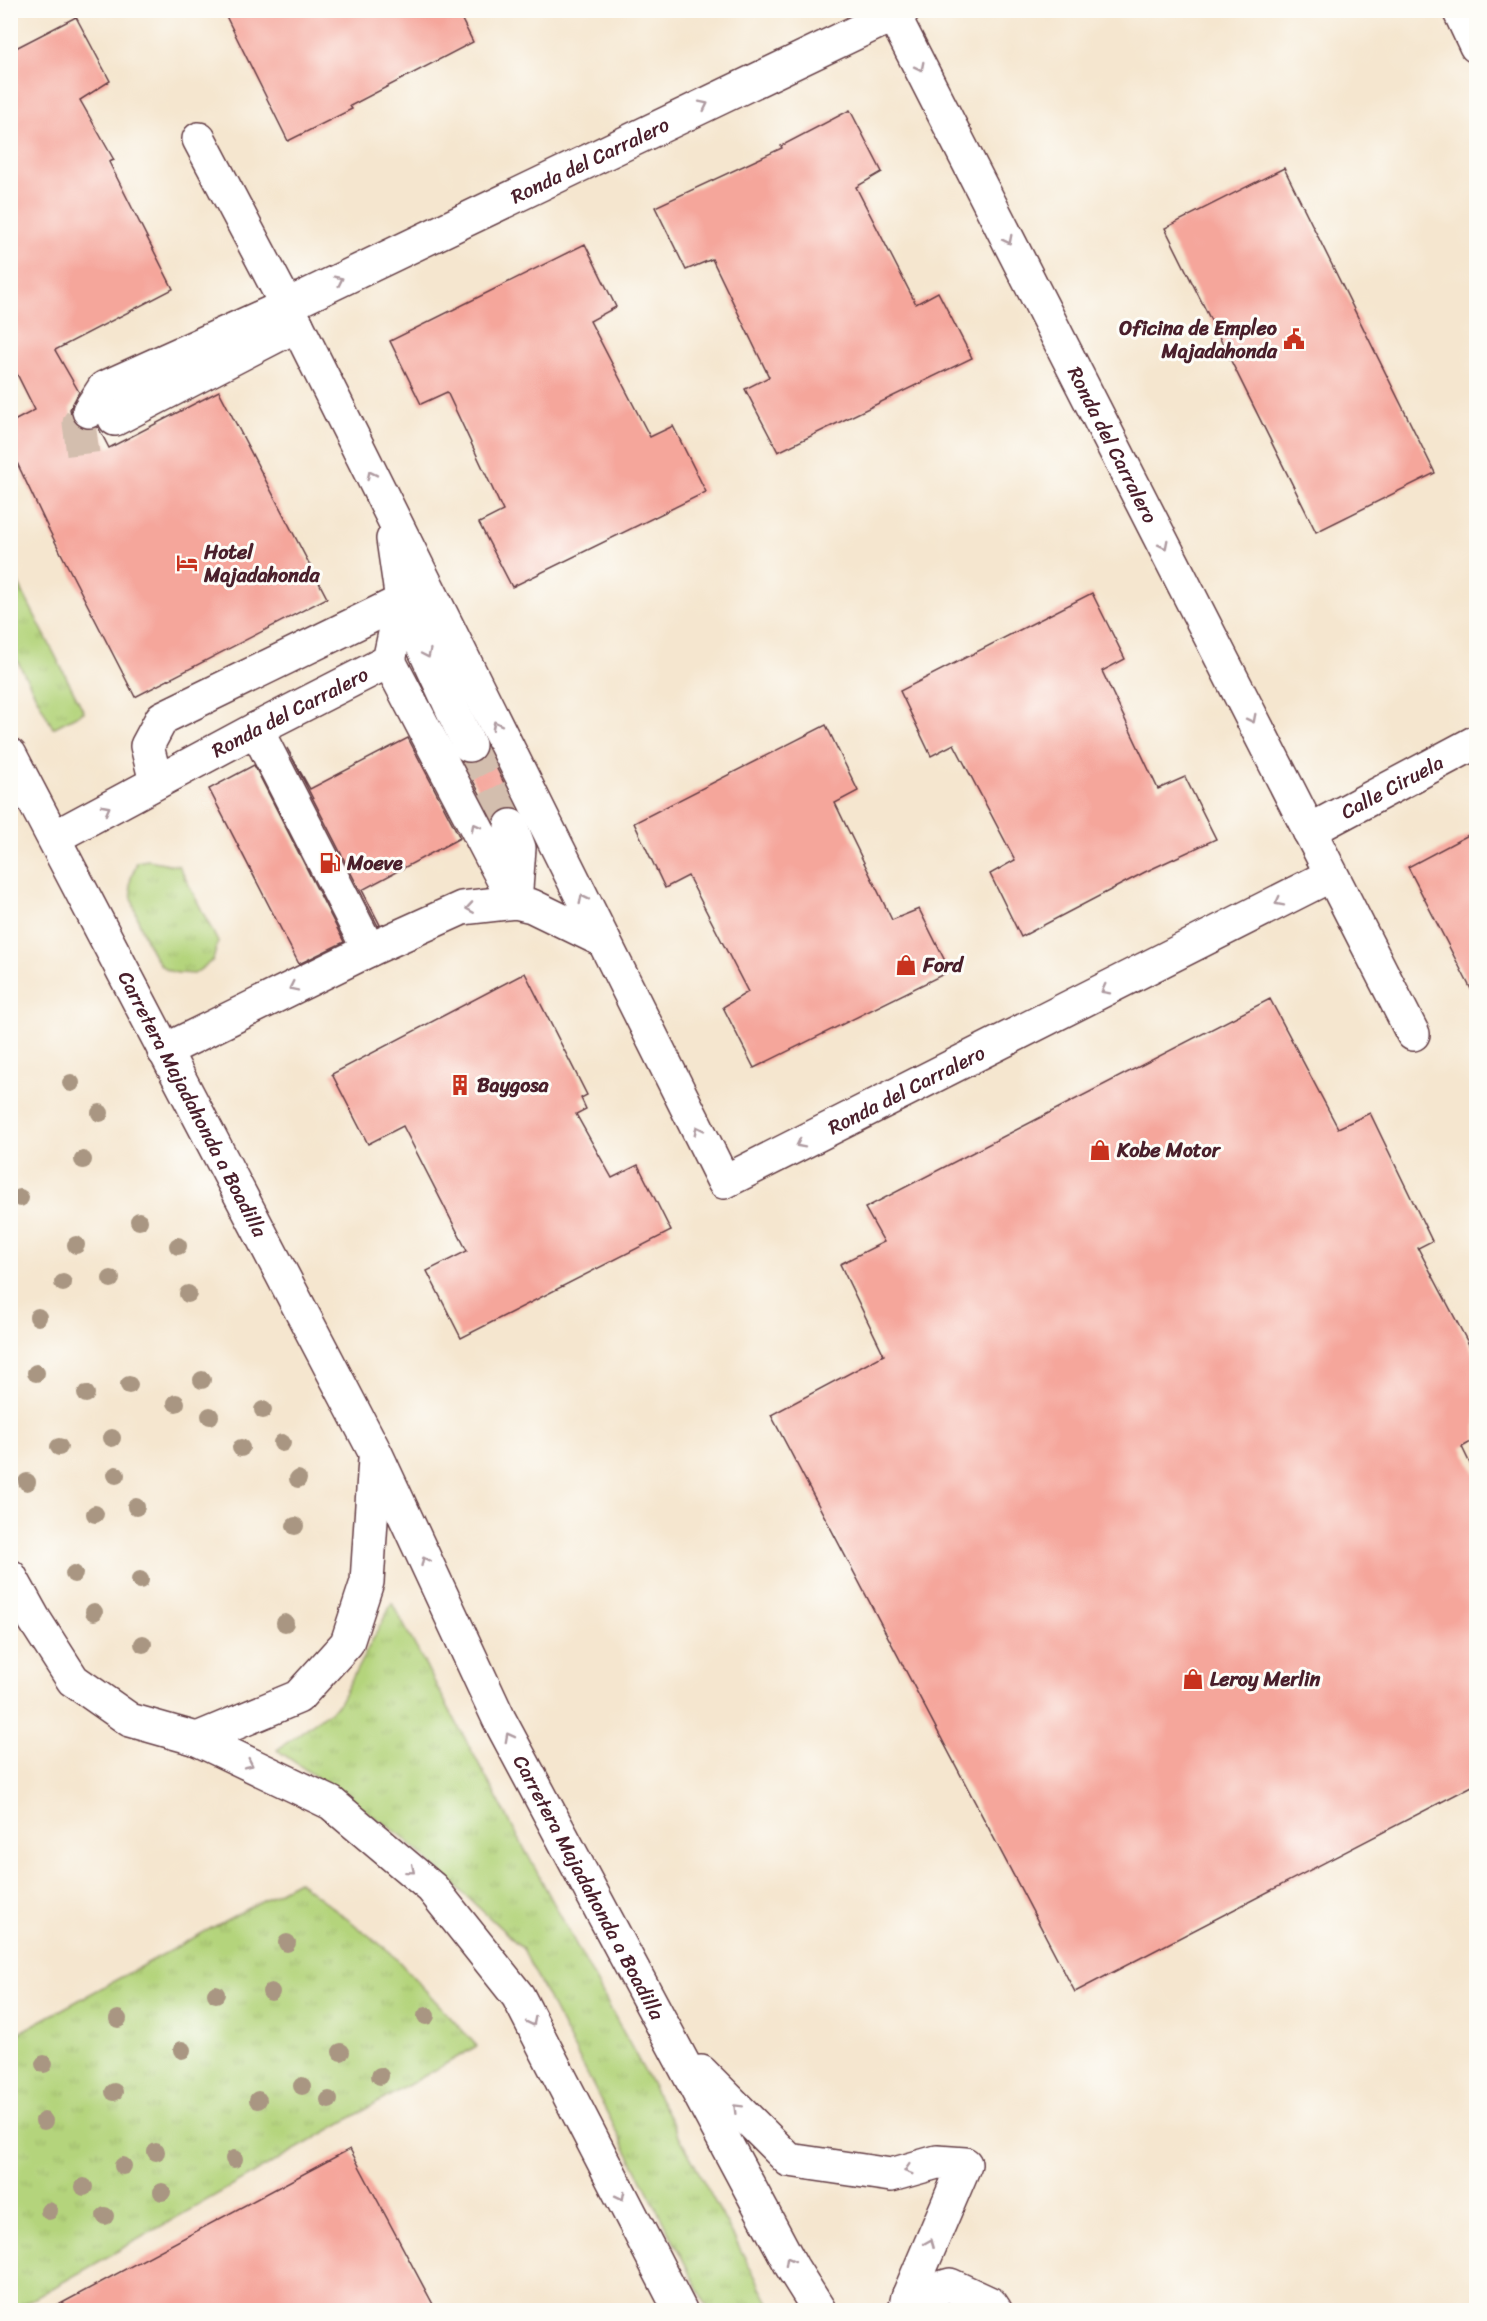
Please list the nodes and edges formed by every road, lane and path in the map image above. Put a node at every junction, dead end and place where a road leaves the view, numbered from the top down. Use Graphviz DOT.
graph roads {
  1 [pos="1459,10"];
  2 [pos="896,12"];
  3 [pos="1476,46"];
  4 [pos="199,139"];
  5 [pos="291,315"];
  6 [pos="102,415"];
  7 [pos="388,510"];
  8 [pos="402,601"];
  9 [pos="389,661"];
  10 [pos="256,729"];
  11 [pos="1476,742"];
  12 [pos="469,745"];
  13 [pos="10,755"];
  14 [pos="156,782"];
  15 [pos="511,826"];
  16 [pos="1309,831"];
  17 [pos="55,837"];
  18 [pos="1332,875"];
  19 [pos="515,902"];
  20 [pos="604,940"];
  21 [pos="369,950"];
  22 [pos="1413,1034"];
  23 [pos="164,1051"];
  24 [pos="376,1455"];
  25 [pos="10,1576"];
  26 [pos="196,1739"];
  27 [pos="676,2047"];
  28 [pos="907,2304"];
  29 [pos="680,2310"];
  30 [pos="819,2310"];
  31 [pos="995,2310"];
  1 -- 3 [label="street"];
  5 -- 2 [label="street, Ronda del Carralero, one-way"];
  2 -- 16 [label="street, Ronda del Carralero, one-way"];
  4 -- 5 [label="street, Ronda del Carralero"];
  5 -- 6 [label="street"];
  7 -- 5 [label="street, Ronda del Carralero, one-way"];
  7 -- 8 [label="street, Ronda del Carralero"];
  20 -- 7 [label="street, Ronda del Carralero, one-way"];
  8 -- 9 [label="street, Ronda del Carralero"];
  8 -- 12 [label="street, one-way"];
  8 -- 14 [label="street"];
  9 -- 10 [label="street, Ronda del Carralero"];
  19 -- 9 [label="street, one-way"];
  10 -- 14 [label="street, Ronda del Carralero"];
  10 -- 21 [label="street"];
  11 -- 16 [label="street, Calle Ciruela"];
  13 -- 17 [label="street, Carretera Majadahonda a Boadilla"];
  17 -- 14 [label="street, Ronda del Carralero, one-way"];
  15 -- 19 [label="street"];
  16 -- 18 [label="street, Ronda del Carralero"];
  17 -- 23 [label="street, Carretera Majadahonda a Boadilla"];
  18 -- 20 [label="street, Ronda del Carralero, one-way"];
  18 -- 22 [label="street, Ronda del Carralero"];
  19 -- 20 [label="street"];
  19 -- 21 [label="street, one-way"];
  21 -- 23 [label="street, one-way"];
  23 -- 24 [label="street, Carretera Majadahonda a Boadilla"];
  24 -- 26 [label="street"];
  27 -- 24 [label="street, Carretera Majadahonda a Boadilla, one-way"];
  25 -- 26 [label="street"];
  26 -- 29 [label="street, one-way"];
  28 -- 27 [label="street, one-way"];
  30 -- 27 [label="street, Carretera Majadahonda a Boadilla, one-way"];
  28 -- 31 [label="street"];
}
